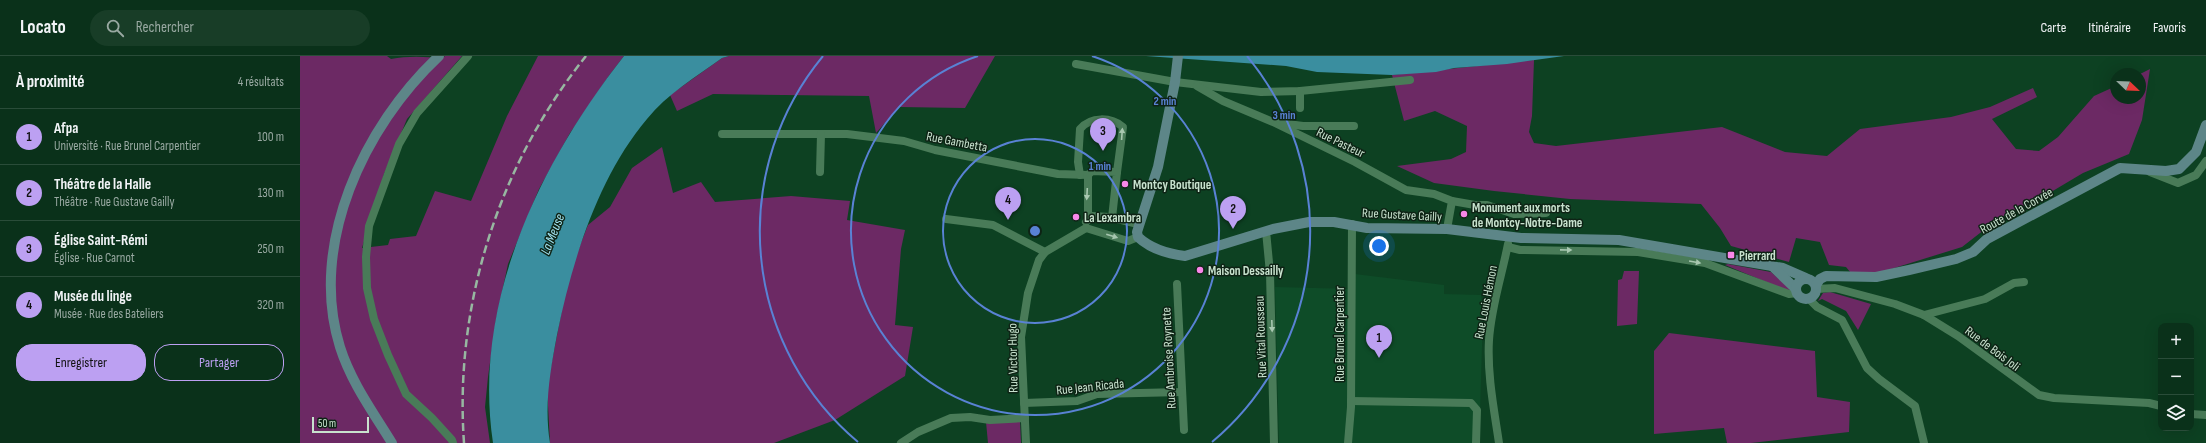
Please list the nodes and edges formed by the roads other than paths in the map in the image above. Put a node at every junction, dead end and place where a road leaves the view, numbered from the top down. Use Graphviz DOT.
graph roads {
  1 [pos="439,56"];
  2 [pos="468,56"];
  3 [pos="1178,56"];
  4 [pos="1076,64"];
  5 [pos="1176,78"];
  6 [pos="1410,80"];
  7 [pos="1194,84"];
  8 [pos="1300,91"];
  9 [pos="1300,108"];
  10 [pos="1273,122"];
  11 [pos="2206,125"];
  12 [pos="1354,126"];
  13 [pos="722,134"];
  14 [pos="821,134"];
  15 [pos="2206,161"];
  16 [pos="2142,169"];
  17 [pos="820,172"];
  18 [pos="1117,172"];
  19 [pos="1084,175"];
  20 [pos="1452,200"];
  21 [pos="1546,213"];
  22 [pos="1112,218"];
  23 [pos="946,219"];
  24 [pos="1088,219"];
  25 [pos="1352,224"];
  26 [pos="1086,228"];
  27 [pos="1447,229"];
  28 [pos="1138,231"];
  29 [pos="1266,231"];
  30 [pos="1509,242"];
  31 [pos="1045,252"];
  32 [pos="1772,266"];
  33 [pos="1806,278"];
  34 [pos="2024,282"];
  35 [pos="1177,284"];
  36 [pos="1816,287"];
  37 [pos="1796,291"];
  38 [pos="1809,299"];
  39 [pos="1924,315"];
  40 [pos="1182,392"];
  41 [pos="1351,401"];
  42 [pos="1024,403"];
  43 [pos="2158,405"];
  44 [pos="2194,414"];
  45 [pos="2206,415"];
  46 [pos="1025,418"];
  47 [pos="1184,430"];
  48 [pos="452,441"];
  49 [pos="392,443"];
  50 [pos="901,443"];
  51 [pos="1026,443"];
  52 [pos="1274,443"];
  53 [pos="1348,443"];
  54 [pos="1476,443"];
  55 [pos="1499,443"];
  56 [pos="1924,443"];
  1 -- 49 [label="street"];
  2 -- 48 [label="street"];
  3 -- 5 [label="street"];
  4 -- 5 [label="street"];
  5 -- 7 [label="street"];
  5 -- 28 [label="street"];
  6 -- 8 [label="street"];
  7 -- 8 [label="street"];
  7 -- 10 [label="street, Rue Pasteur"];
  8 -- 9 [label="street"];
  10 -- 12 [label="street"];
  10 -- 20 [label="street, Rue Pasteur"];
  11 -- 16 [label="street, Route de la Corvée"];
  13 -- 14 [label="street, Rue Gambetta"];
  14 -- 17 [label="street"];
  14 -- 19 [label="street, Rue Gambetta"];
  15 -- 16 [label="street"];
  16 -- 36 [label="street, Route de la Corvée"];
  18 -- 19 [label="street, Rue Gambetta"];
  18 -- 19 [label="street, one-way"];
  18 -- 22 [label="street"];
  19 -- 24 [label="street, one-way"];
  20 -- 21 [label="street, Rue Pasteur"];
  20 -- 27 [label="street"];
  22 -- 24 [label="street"];
  22 -- 28 [label="street"];
  23 -- 31 [label="street"];
  24 -- 26 [label="street"];
  25 -- 27 [label="street, Rue Gustave Gailly"];
  25 -- 29 [label="street, Rue Gustave Gailly"];
  25 -- 41 [label="street, Rue Brunel Carpentier"];
  26 -- 28 [label="street, one-way"];
  26 -- 31 [label="street, Rue Victor Hugo"];
  27 -- 30 [label="street, Rue Gustave Gailly"];
  28 -- 29 [label="street, Rue Gustave Gailly"];
  29 -- 52 [label="street, Rue Vital Rousseau, one-way"];
  30 -- 32 [label="street, Rue Gustave Gailly"];
  30 -- 37 [label="street, Rue Gustave Gailly, one-way"];
  30 -- 55 [label="street, Rue Louis Hémon"];
  31 -- 42 [label="street, Rue Victor Hugo"];
  32 -- 33 [label="street, Rue Gustave Gailly"];
  32 -- 37 [label="street"];
  33 -- 36 [label="street"];
  33 -- 37 [label="street"];
  34 -- 39 [label="street"];
  35 -- 40 [label="street, Rue Ambroise Roynette"];
  36 -- 38 [label="street"];
  36 -- 39 [label="street, Rue de Bois Joli"];
  37 -- 38 [label="street"];
  38 -- 56 [label="street"];
  39 -- 43 [label="street, Rue de Bois Joli"];
  40 -- 42 [label="street, Rue Jean Ricada"];
  40 -- 47 [label="street, Rue Ambroise Roynette"];
  41 -- 53 [label="street, Rue Brunel Carpentier"];
  41 -- 54 [label="street"];
  42 -- 46 [label="street, Rue Victor Hugo"];
  44 -- 45 [label="street"];
  46 -- 50 [label="street"];
  46 -- 51 [label="street, Rue Victor Hugo"];
}
